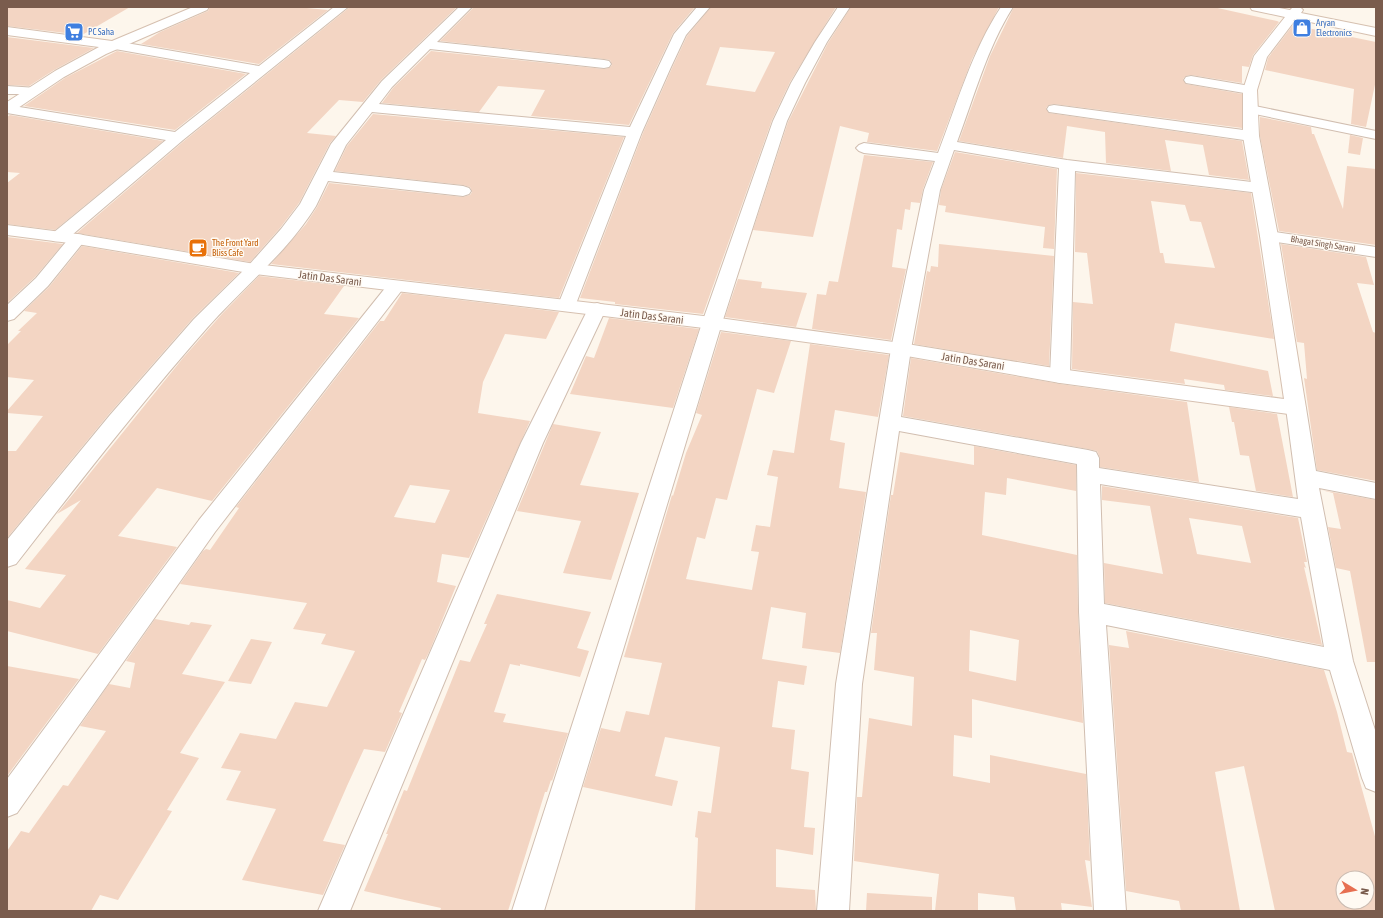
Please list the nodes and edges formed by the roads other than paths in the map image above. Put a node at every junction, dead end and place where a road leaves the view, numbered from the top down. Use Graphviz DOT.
graph roads {
  1 [pos="203,7"];
  2 [pos="342,7"];
  3 [pos="466,7"];
  4 [pos="704,7"];
  5 [pos="844,7"];
  6 [pos="1007,7"];
  7 [pos="1256,7"];
  8 [pos="1290,11"];
  9 [pos="1376,26"];
  10 [pos="7,31"];
  11 [pos="1376,32"];
  12 [pos="114,45"];
  13 [pos="427,45"];
  14 [pos="604,64"];
  15 [pos="261,70"];
  16 [pos="1190,80"];
  17 [pos="7,90"];
  18 [pos="1250,90"];
  19 [pos="32,91"];
  20 [pos="368,107"];
  21 [pos="7,109"];
  22 [pos="1054,109"];
  23 [pos="1250,109"];
  24 [pos="635,132"];
  25 [pos="1376,135"];
  26 [pos="1251,136"];
  27 [pos="178,137"];
  28 [pos="864,148"];
  29 [pos="946,151"];
  30 [pos="1067,165"];
  31 [pos="323,176"];
  32 [pos="1260,188"];
  33 [pos="463,191"];
  34 [pos="7,230"];
  35 [pos="1269,236"];
  36 [pos="68,238"];
  37 [pos="1376,252"];
  38 [pos="255,269"];
  39 [pos="396,286"];
  40 [pos="567,305"];
  41 [pos="597,309"];
  42 [pos="7,315"];
  43 [pos="712,323"];
  44 [pos="901,349"];
  45 [pos="1060,376"];
  46 [pos="1296,408"];
  47 [pos="889,422"];
  48 [pos="1089,474"];
  49 [pos="1307,477"];
  50 [pos="1376,491"];
  51 [pos="1311,510"];
  52 [pos="7,557"];
  53 [pos="1092,612"];
  54 [pos="1340,661"];
  55 [pos="1376,778"];
  56 [pos="7,803"];
  57 [pos="334,911"];
  58 [pos="528,911"];
  59 [pos="833,911"];
  60 [pos="1110,911"];
  1 -- 12 [label="street"];
  2 -- 15 [label="street"];
  3 -- 13 [label="street"];
  4 -- 24 [label="street"];
  5 -- 43 [label="street"];
  6 -- 29 [label="street"];
  7 -- 8 [label="street"];
  8 -- 9 [label="street"];
  8 -- 11 [label="street"];
  8 -- 18 [label="street"];
  10 -- 12 [label="street"];
  12 -- 15 [label="street"];
  12 -- 19 [label="street"];
  13 -- 14 [label="street"];
  13 -- 20 [label="street"];
  15 -- 27 [label="street"];
  16 -- 18 [label="street"];
  17 -- 19 [label="street"];
  18 -- 23 [label="street"];
  19 -- 21 [label="street"];
  20 -- 24 [label="street"];
  20 -- 31 [label="street"];
  21 -- 27 [label="street"];
  22 -- 26 [label="street"];
  23 -- 25 [label="street"];
  23 -- 26 [label="street"];
  24 -- 40 [label="street"];
  26 -- 32 [label="street"];
  27 -- 36 [label="street"];
  28 -- 29 [label="street"];
  29 -- 30 [label="street"];
  29 -- 44 [label="street"];
  30 -- 32 [label="street"];
  30 -- 45 [label="street"];
  31 -- 33 [label="street"];
  31 -- 38 [label="street"];
  32 -- 35 [label="street"];
  34 -- 36 [label="street, Jatin Das Sarani"];
  35 -- 37 [label="street, Bhagat Singh Sarani"];
  35 -- 46 [label="street"];
  36 -- 38 [label="street, Jatin Das Sarani"];
  36 -- 42 [label="street"];
  38 -- 39 [label="street, Jatin Das Sarani"];
  38 -- 52 [label="street"];
  39 -- 40 [label="street, Jatin Das Sarani"];
  39 -- 56 [label="street"];
  40 -- 41 [label="street, Jatin Das Sarani"];
  41 -- 43 [label="street, Jatin Das Sarani"];
  41 -- 57 [label="street"];
  43 -- 44 [label="street, Jatin Das Sarani"];
  43 -- 58 [label="street"];
  44 -- 45 [label="street, Jatin Das Sarani"];
  44 -- 47 [label="street"];
  45 -- 46 [label="street, Jatin Das Sarani"];
  46 -- 49 [label="street"];
  47 -- 48 [label="street"];
  47 -- 59 [label="street"];
  48 -- 51 [label="street"];
  48 -- 53 [label="street"];
  49 -- 50 [label="street"];
  49 -- 51 [label="street"];
  51 -- 54 [label="street"];
  53 -- 54 [label="street"];
  53 -- 60 [label="street"];
  54 -- 55 [label="street"];
}
